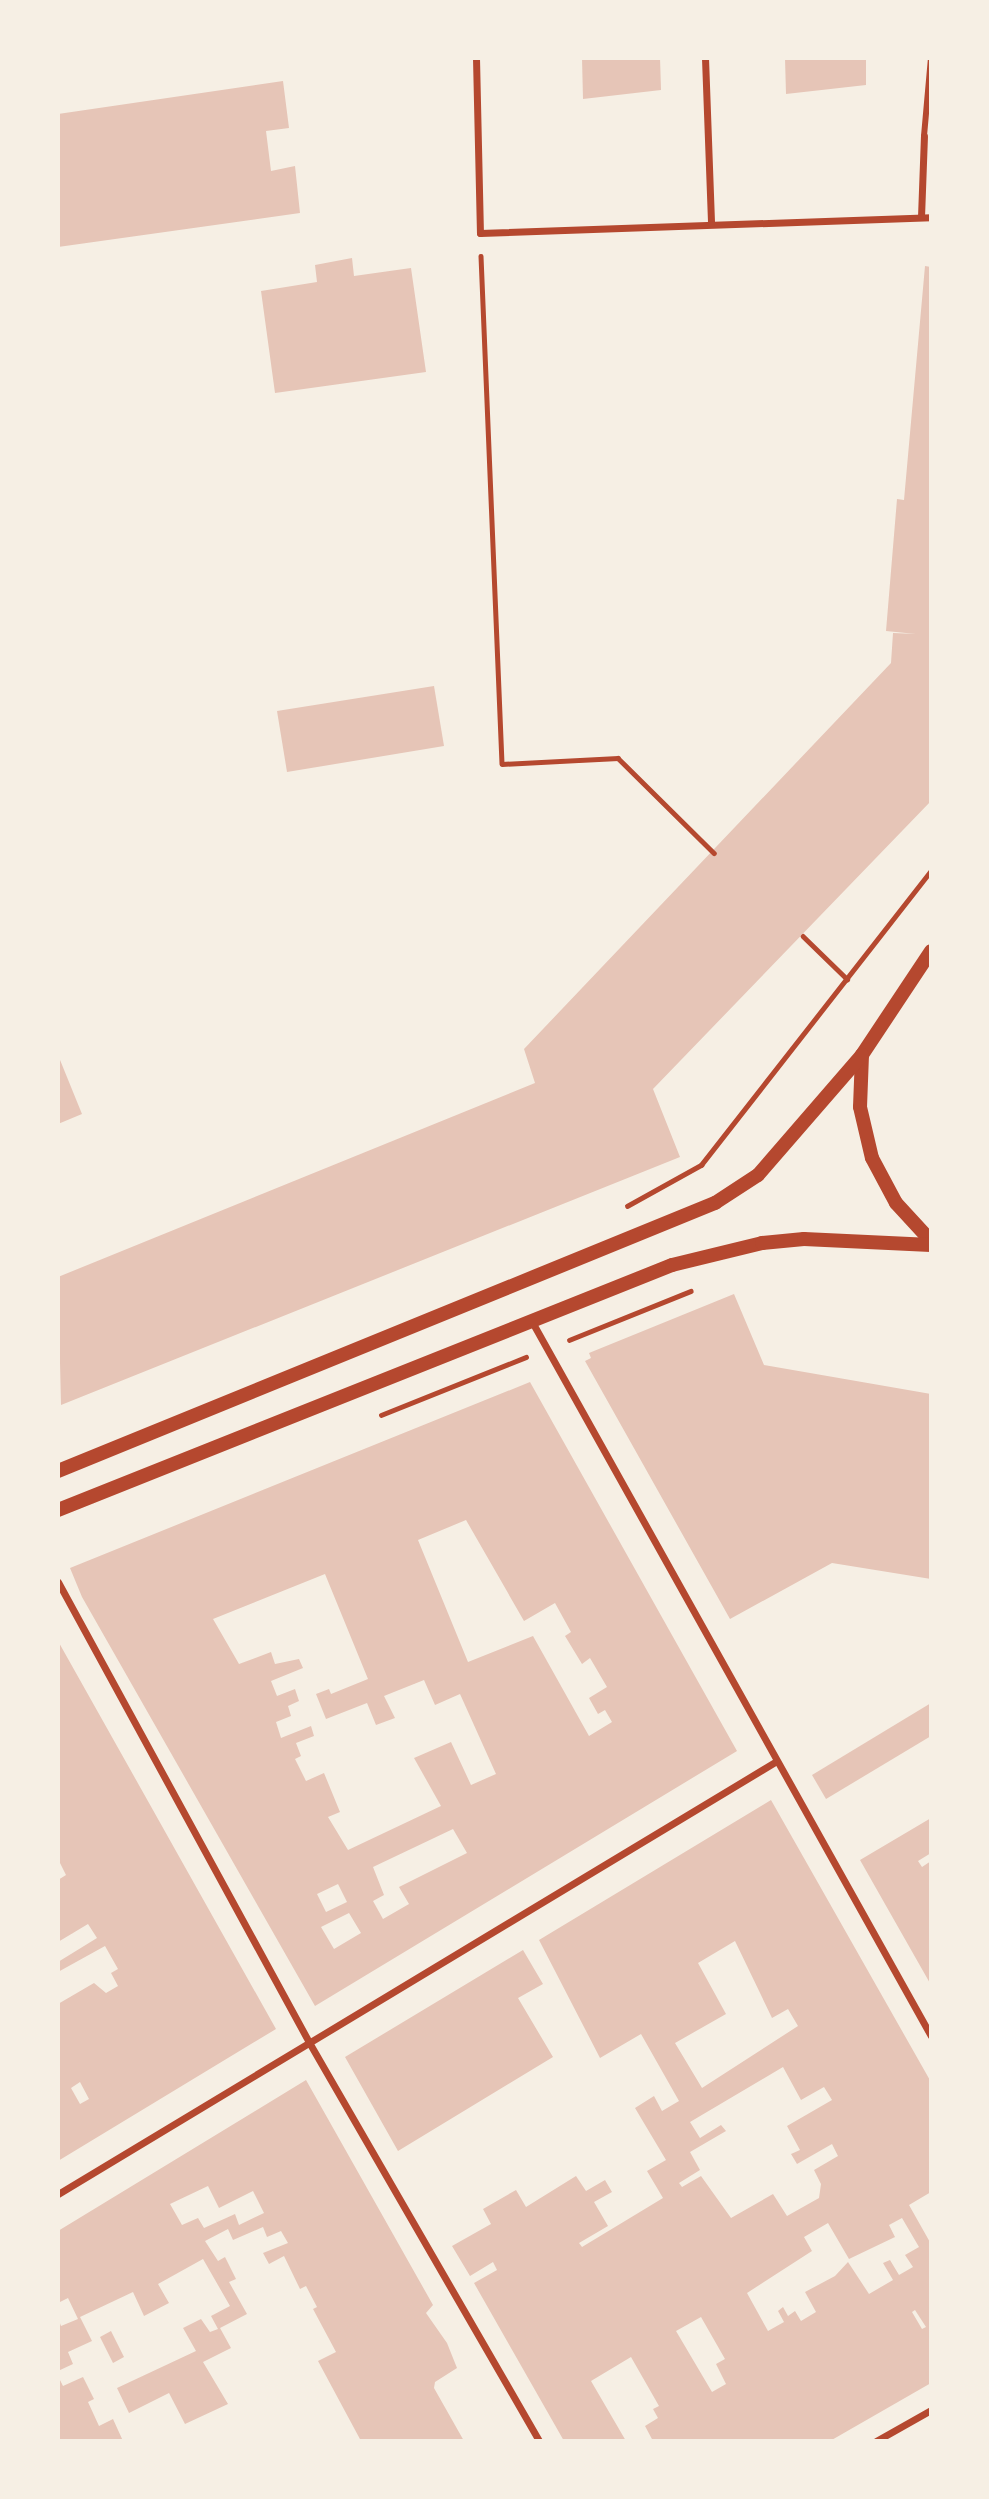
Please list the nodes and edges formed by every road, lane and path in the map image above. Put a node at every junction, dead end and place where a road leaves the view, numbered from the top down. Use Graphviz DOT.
graph roads {
  1 [pos="477,58"];
  2 [pos="705,58"];
  3 [pos="931,58"];
  4 [pos="924,136"];
  5 [pos="921,217"];
  6 [pos="931,217"];
  7 [pos="711,223"];
  8 [pos="480,233"];
  9 [pos="714,853"];
  10 [pos="931,871"];
  11 [pos="803,936"];
  12 [pos="931,951"];
  13 [pos="847,979"];
  14 [pos="862,1055"];
  15 [pos="624,1207"];
  16 [pos="931,1243"];
  17 [pos="698,1289"];
  18 [pos="531,1320"];
  19 [pos="545,1349"];
  20 [pos="379,1415"];
  21 [pos="58,1471"];
  22 [pos="58,1510"];
  23 [pos="58,1583"];
  24 [pos="775,1762"];
  25 [pos="931,2036"];
  26 [pos="310,2044"];
  27 [pos="58,2194"];
  28 [pos="931,2410"];
  29 [pos="539,2441"];
  30 [pos="876,2441"];
  1 -- 8 [label="street"];
  2 -- 7 [label="street"];
  3 -- 4 [label="street"];
  4 -- 5 [label="street"];
  5 -- 6 [label="street"];
  5 -- 7 [label="street"];
  7 -- 8 [label="street"];
  8 -- 9 [label="path"];
  10 -- 13 [label="path"];
  11 -- 13 [label="path"];
  12 -- 14 [label="main road"];
  13 -- 15 [label="path"];
  14 -- 16 [label="main road"];
  14 -- 21 [label="main road"];
  16 -- 18 [label="main road"];
  17 -- 19 [label="path"];
  18 -- 19 [label="street"];
  18 -- 22 [label="main road"];
  19 -- 20 [label="path"];
  19 -- 24 [label="street"];
  23 -- 26 [label="street"];
  24 -- 25 [label="street"];
  24 -- 26 [label="street"];
  26 -- 27 [label="street"];
  26 -- 29 [label="street"];
  28 -- 30 [label="street"];
}
